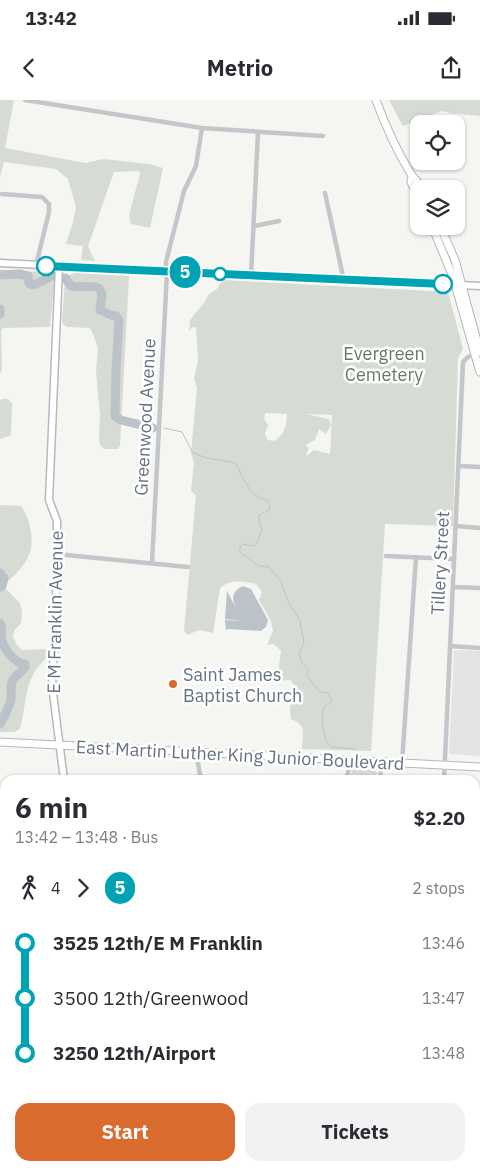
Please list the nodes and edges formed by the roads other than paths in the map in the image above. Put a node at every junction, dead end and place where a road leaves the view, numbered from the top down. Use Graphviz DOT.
graph roads {
  1 [pos="25,100"];
  2 [pos="376,100"];
  3 [pos="202,128"];
  4 [pos="258,132"];
  5 [pos="323,136"];
  6 [pos="412,177"];
  7 [pos="411,180"];
  8 [pos="419,180"];
  9 [pos="325,193"];
  10 [pos="2,194"];
  11 [pos="278,221"];
  12 [pos="254,226"];
  13 [pos="436,235"];
  14 [pos="444,235"];
  15 [pos="0,263"];
  16 [pos="36,265"];
  17 [pos="59,266"];
  18 [pos="166,272"];
  19 [pos="251,276"];
  20 [pos="344,280"];
  21 [pos="459,285"];
  22 [pos="480,286"];
  23 [pos="478,350"];
  24 [pos="480,372"];
  25 [pos="459,466"];
  26 [pos="480,467"];
  27 [pos="456,526"];
  28 [pos="480,528"];
  29 [pos="56,554"];
  30 [pos="386,556"];
  31 [pos="416,557"];
  32 [pos="454,559"];
  33 [pos="152,563"];
  34 [pos="188,567"];
  35 [pos="453,587"];
  36 [pos="480,588"];
  37 [pos="450,646"];
  38 [pos="480,648"];
  39 [pos="0,742"];
  40 [pos="59,745"];
  41 [pos="196,752"];
  42 [pos="351,761"];
  43 [pos="383,762"];
  44 [pos="402,763"];
  45 [pos="444,765"];
  46 [pos="480,767"];
  47 [pos="63,775"];
  48 [pos="200,775"];
  49 [pos="347,775"];
  50 [pos="380,775"];
  51 [pos="444,775"];
  1 -- 3 [label="street"];
  2 -- 6 [label="main road"];
  3 -- 4 [label="street"];
  3 -- 18 [label="street, Greenwood Avenue"];
  4 -- 5 [label="street"];
  4 -- 12 [label="street"];
  6 -- 7 [label="main road"];
  6 -- 8 [label="main road"];
  9 -- 20 [label="street"];
  10 -- 16 [label="street"];
  11 -- 12 [label="street"];
  12 -- 19 [label="street"];
  13 -- 21 [label="main road"];
  14 -- 21 [label="main road"];
  15 -- 16 [label="street"];
  16 -- 17 [label="street"];
  17 -- 18 [label="street"];
  17 -- 29 [label="street, E M Franklin Avenue"];
  18 -- 19 [label="street"];
  18 -- 33 [label="street, Greenwood Avenue"];
  19 -- 20 [label="street"];
  20 -- 21 [label="street"];
  21 -- 22 [label="street"];
  21 -- 23 [label="main road"];
  23 -- 24 [label="main road"];
  23 -- 25 [label="street, Tillery Street"];
  25 -- 26 [label="street"];
  25 -- 27 [label="street, Tillery Street"];
  27 -- 28 [label="street"];
  27 -- 32 [label="street, Tillery Street"];
  29 -- 33 [label="street"];
  29 -- 40 [label="street, E M Franklin Avenue"];
  30 -- 31 [label="street"];
  31 -- 32 [label="street"];
  31 -- 44 [label="street"];
  32 -- 35 [label="street, Tillery Street"];
  33 -- 34 [label="street"];
  35 -- 36 [label="street"];
  35 -- 37 [label="street, Tillery Street"];
  37 -- 38 [label="street"];
  37 -- 45 [label="street, Tillery Street"];
  39 -- 40 [label="main road, East Martin Luther King Junior Boulevard"];
  40 -- 41 [label="main road, East Martin Luther King Junior Boulevard"];
  40 -- 47 [label="street, E M Franklin Avenue"];
  41 -- 42 [label="main road, East Martin Luther King Junior Boulevard"];
  41 -- 48 [label="street"];
  42 -- 43 [label="main road, East Martin Luther King Junior Boulevard"];
  42 -- 49 [label="street"];
  43 -- 44 [label="main road, East Martin Luther King Junior Boulevard"];
  43 -- 50 [label="street"];
  44 -- 45 [label="main road, East Martin Luther King Junior Boulevard"];
  45 -- 46 [label="main road, East Martin Luther King Junior Boulevard"];
  45 -- 51 [label="street, Tillery Street"];
}
